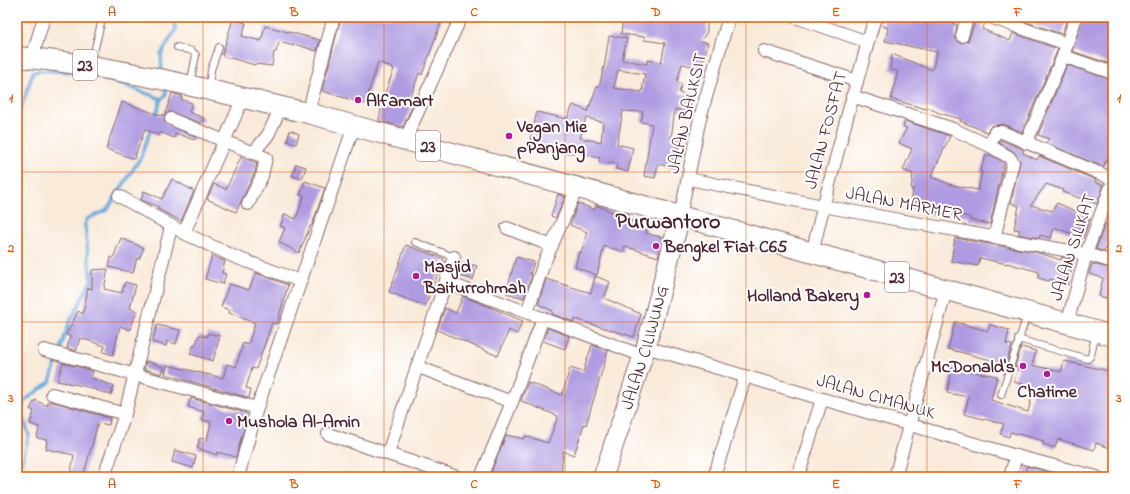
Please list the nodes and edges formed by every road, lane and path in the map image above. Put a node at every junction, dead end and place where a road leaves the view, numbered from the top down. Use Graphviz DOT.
graph roads {
  1 [pos="44,17"];
  2 [pos="334,17"];
  3 [pos="461,17"];
  4 [pos="729,17"];
  5 [pos="795,17"];
  6 [pos="875,17"];
  7 [pos="967,17"];
  8 [pos="990,17"];
  9 [pos="1076,17"];
  10 [pos="102,19"];
  11 [pos="962,36"];
  12 [pos="868,42"];
  13 [pos="177,47"];
  14 [pos="219,47"];
  15 [pos="764,50"];
  16 [pos="1065,50"];
  17 [pos="24,58"];
  18 [pos="90,65"];
  19 [pos="1113,73"];
  20 [pos="857,81"];
  21 [pos="191,85"];
  22 [pos="852,96"];
  23 [pos="243,98"];
  24 [pos="281,106"];
  25 [pos="308,113"];
  26 [pos="171,119"];
  27 [pos="354,126"];
  28 [pos="224,140"];
  29 [pos="404,140"];
  30 [pos="1026,143"];
  31 [pos="990,146"];
  32 [pos="253,153"];
  33 [pos="688,179"];
  34 [pos="1113,180"];
  35 [pos="577,188"];
  36 [pos="119,196"];
  37 [pos="248,204"];
  38 [pos="823,206"];
  39 [pos="680,217"];
  40 [pos="171,227"];
  41 [pos="507,228"];
  42 [pos="184,234"];
  43 [pos="994,238"];
  44 [pos="415,242"];
  45 [pos="552,246"];
  46 [pos="812,254"];
  47 [pos="1086,254"];
  48 [pos="454,257"];
  49 [pos="1113,262"];
  50 [pos="300,281"];
  51 [pos="446,282"];
  52 [pos="946,290"];
  53 [pos="527,312"];
  54 [pos="1027,313"];
  55 [pos="543,318"];
  56 [pos="1067,324"];
  57 [pos="1104,334"];
  58 [pos="1018,339"];
  59 [pos="645,352"];
  60 [pos="53,353"];
  61 [pos="418,367"];
  62 [pos="134,374"];
  63 [pos="746,377"];
  64 [pos="52,394"];
  65 [pos="1001,394"];
  66 [pos="822,399"];
  67 [pos="512,402"];
  68 [pos="257,408"];
  69 [pos="125,414"];
  70 [pos="910,424"];
  71 [pos="328,434"];
  72 [pos="388,453"];
  73 [pos="1016,456"];
  74 [pos="1090,476"];
  75 [pos="104,477"];
  76 [pos="238,477"];
  77 [pos="457,477"];
  78 [pos="481,477"];
  79 [pos="603,477"];
  80 [pos="714,477"];
  81 [pos="798,477"];
  82 [pos="894,477"];
  83 [pos="1010,477"];
  1 -- 17 [label="street"];
  2 -- 25 [label="street"];
  3 -- 29 [label="street"];
  4 -- 33 [label="street, JALAN BAUKSIT"];
  5 -- 12 [label="street"];
  6 -- 12 [label="street, JALAN FOSFAT"];
  7 -- 11 [label="street"];
  8 -- 16 [label="street"];
  9 -- 16 [label="street"];
  10 -- 18 [label="lane"];
  12 -- 20 [label="street, JALAN FOSFAT"];
  13 -- 21 [label="lane"];
  14 -- 21 [label="lane"];
  15 -- 20 [label="street"];
  16 -- 19 [label="street"];
  16 -- 30 [label="street"];
  17 -- 18 [label="highway, 23"];
  18 -- 21 [label="highway, 23"];
  20 -- 22 [label="street, JALAN FOSFAT"];
  21 -- 23 [label="highway, 23"];
  22 -- 31 [label="street"];
  22 -- 38 [label="street, JALAN FOSFAT"];
  23 -- 24 [label="highway, 23"];
  23 -- 28 [label="street"];
  24 -- 25 [label="highway, 23"];
  24 -- 32 [label="street"];
  25 -- 27 [label="highway, 23"];
  26 -- 28 [label="street"];
  27 -- 29 [label="highway, 23"];
  27 -- 50 [label="street"];
  28 -- 32 [label="street"];
  28 -- 42 [label="street"];
  29 -- 35 [label="highway, 23"];
  30 -- 31 [label="street"];
  30 -- 34 [label="street"];
  31 -- 43 [label="street"];
  32 -- 37 [label="street"];
  33 -- 38 [label="street, JALAN MARMER"];
  33 -- 39 [label="street, JALAN BAUKSIT"];
  34 -- 47 [label="street, JALAN SILIKAT"];
  35 -- 39 [label="highway, 23"];
  35 -- 45 [label="street"];
  36 -- 40 [label="street"];
  38 -- 43 [label="street, JALAN MARMER"];
  38 -- 46 [label="street, JALAN FOSFAT"];
  39 -- 46 [label="highway, 23"];
  39 -- 59 [label="main road, JALAN CILIWUNG"];
  40 -- 42 [label="street"];
  40 -- 62 [label="street"];
  41 -- 45 [label="street"];
  42 -- 50 [label="street"];
  43 -- 47 [label="street, JALAN MARMER"];
  44 -- 48 [label="lane"];
  45 -- 53 [label="street"];
  46 -- 52 [label="highway, 23"];
  47 -- 49 [label="street, JALAN MARMER"];
  47 -- 56 [label="street, JALAN SILIKAT"];
  48 -- 51 [label="street"];
  50 -- 68 [label="street"];
  51 -- 53 [label="street, JALAN CIMANUK"];
  51 -- 61 [label="street"];
  52 -- 54 [label="highway, 23"];
  52 -- 70 [label="street"];
  53 -- 55 [label="street, JALAN CIMANUK"];
  54 -- 56 [label="highway, 23"];
  54 -- 58 [label="lane"];
  55 -- 59 [label="street, JALAN CIMANUK"];
  55 -- 67 [label="street"];
  56 -- 57 [label="highway, 23"];
  57 -- 58 [label="lane"];
  58 -- 65 [label="lane"];
  59 -- 63 [label="street, JALAN CIMANUK"];
  59 -- 79 [label="main road, JALAN CILIWUNG"];
  60 -- 62 [label="street"];
  61 -- 67 [label="street"];
  61 -- 72 [label="street"];
  62 -- 68 [label="street"];
  62 -- 69 [label="street"];
  63 -- 66 [label="street, JALAN CIMANUK"];
  63 -- 80 [label="street"];
  64 -- 69 [label="street"];
  66 -- 70 [label="street, JALAN CIMANUK"];
  66 -- 81 [label="street"];
  67 -- 78 [label="street"];
  68 -- 76 [label="street"];
  69 -- 75 [label="street"];
  70 -- 73 [label="street, JALAN CIMANUK"];
  70 -- 82 [label="street"];
  71 -- 72 [label="street"];
  72 -- 77 [label="street"];
  73 -- 74 [label="street, JALAN CIMANUK"];
  73 -- 83 [label="street"];
}
